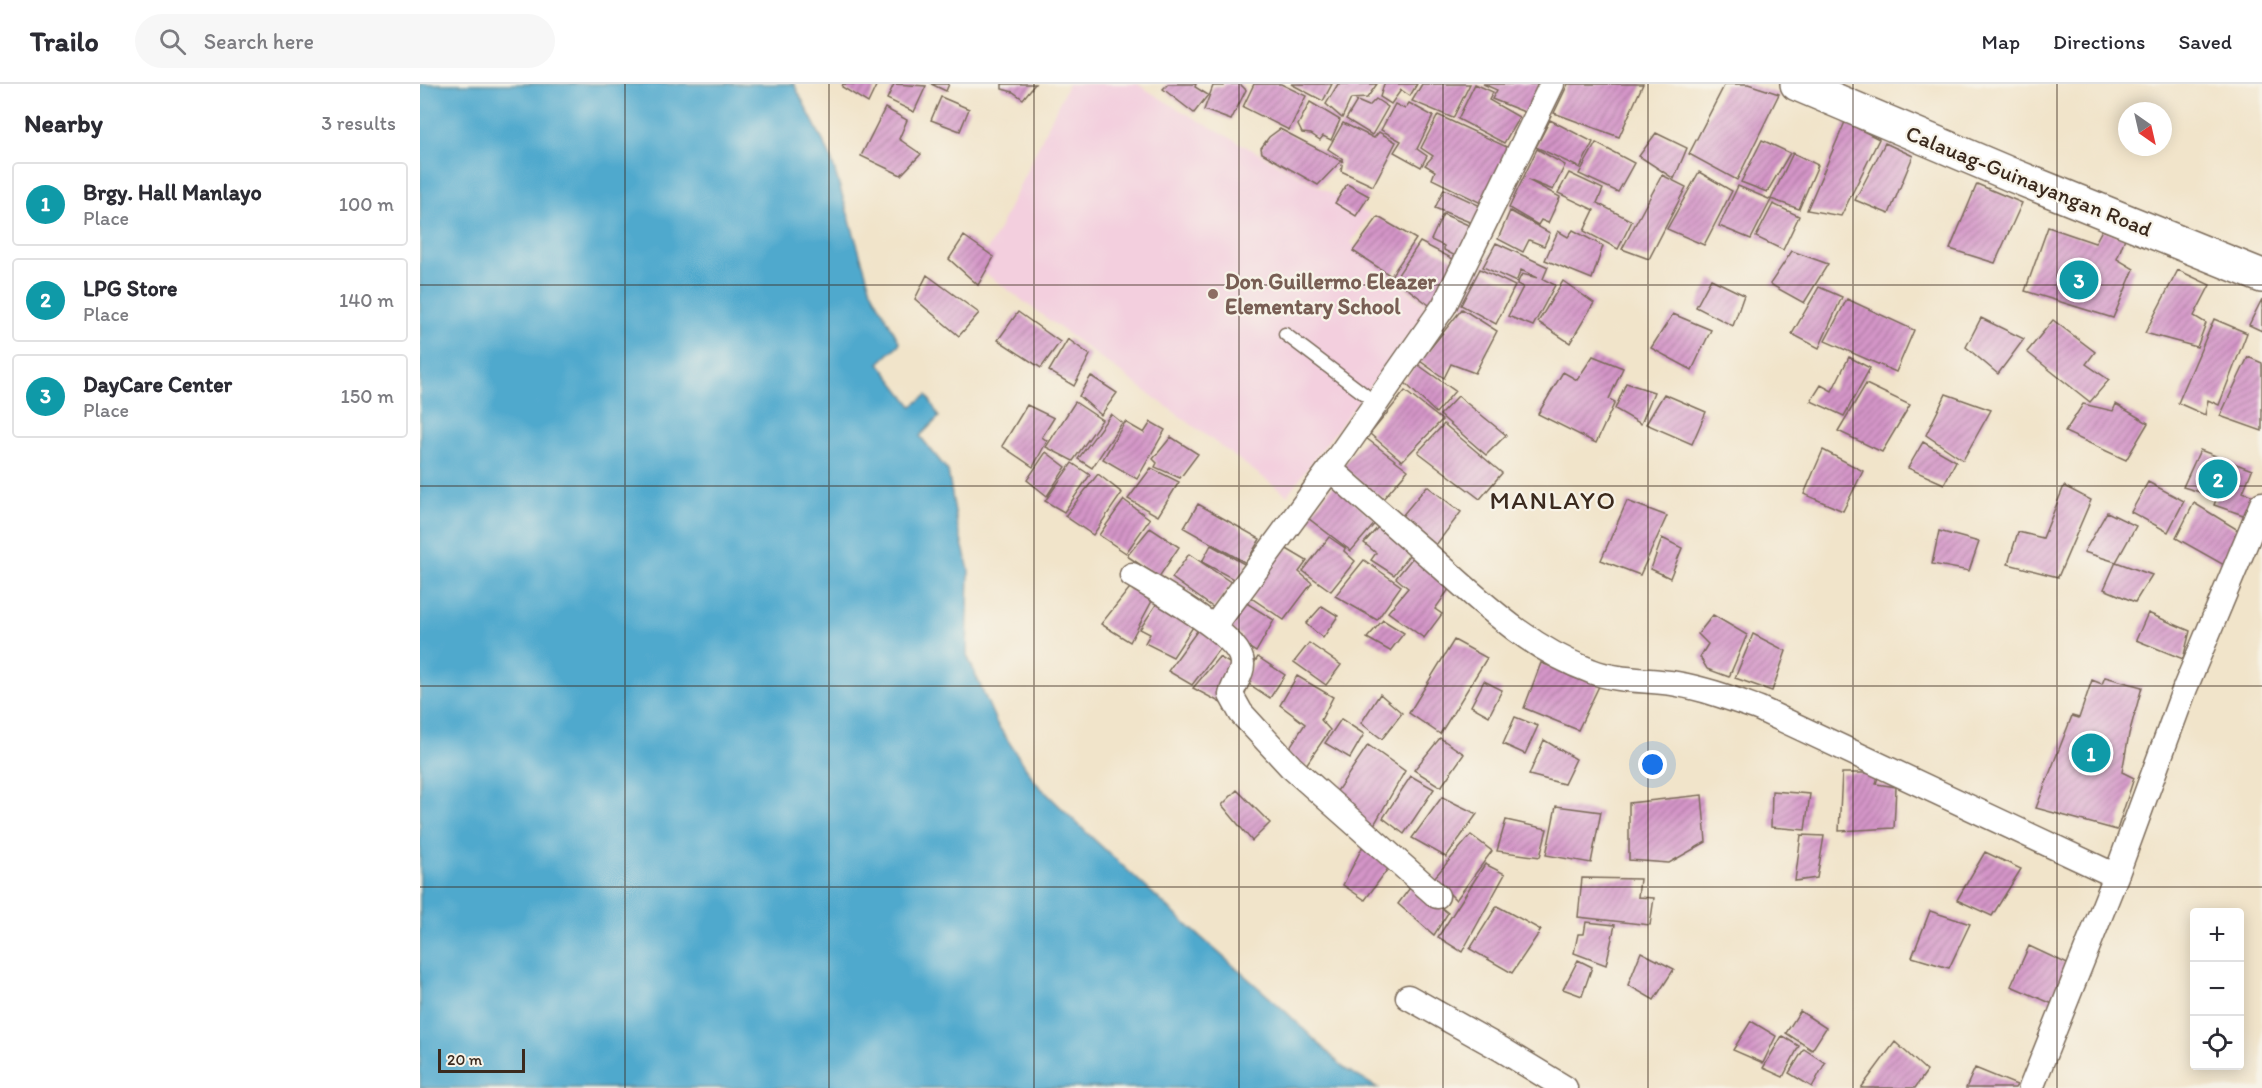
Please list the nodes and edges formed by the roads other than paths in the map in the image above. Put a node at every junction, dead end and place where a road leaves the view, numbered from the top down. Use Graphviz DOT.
graph roads {
  1 [pos="1552,84"];
  2 [pos="1797,84"];
  3 [pos="2262,276"];
  4 [pos="1285,334"];
  5 [pos="1376,403"];
  6 [pos="1330,469"];
  7 [pos="2262,504"];
  8 [pos="1132,575"];
  9 [pos="1214,627"];
  10 [pos="2116,876"];
  11 [pos="1437,896"];
  12 [pos="1407,997"];
  13 [pos="1565,1088"];
  14 [pos="2031,1088"];
  1 -- 5 [label="street"];
  2 -- 3 [label="main road, Calauag-Guinayangan Road"];
  4 -- 5 [label="lane"];
  5 -- 6 [label="street"];
  6 -- 9 [label="street"];
  6 -- 10 [label="street"];
  7 -- 10 [label="street"];
  8 -- 9 [label="street"];
  9 -- 11 [label="street"];
  10 -- 14 [label="street"];
  12 -- 13 [label="street"];
}
